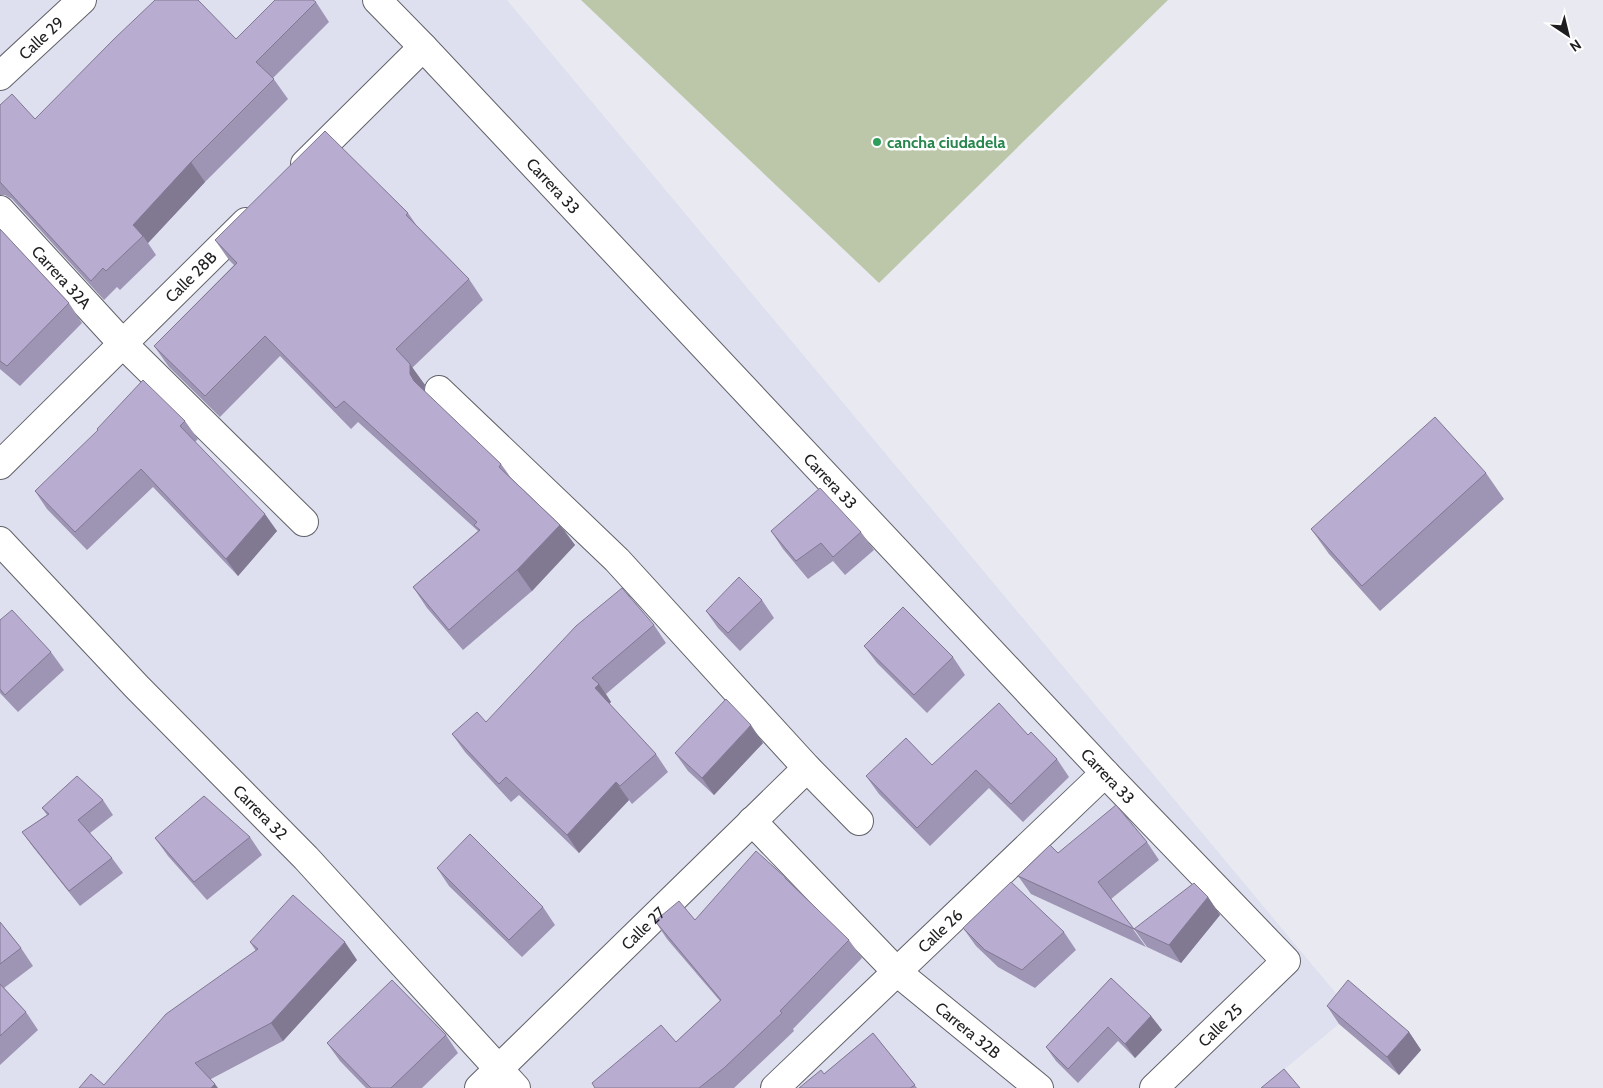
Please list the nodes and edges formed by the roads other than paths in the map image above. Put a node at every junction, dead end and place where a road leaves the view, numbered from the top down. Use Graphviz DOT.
graph roads {
  1 [pos="82,0"];
  2 [pos="377,0"];
  3 [pos="423,47"];
  4 [pos="0,76"];
  5 [pos="291,178"];
  6 [pos="263,206"];
  7 [pos="0,210"];
  8 [pos="123,344"];
  9 [pos="439,390"];
  10 [pos="0,465"];
  11 [pos="304,522"];
  12 [pos="0,541"];
  13 [pos="807,768"];
  14 [pos="1105,773"];
  15 [pos="752,821"];
  16 [pos="859,821"];
  17 [pos="1286,961"];
  18 [pos="897,972"];
  19 [pos="497,1082"];
  20 [pos="775,1088"];
  21 [pos="1038,1088"];
  22 [pos="1154,1088"];
  1 -- 4 [label="street, Calle 29"];
  2 -- 3 [label="street, Carrera 33"];
  3 -- 5 [label="street"];
  3 -- 14 [label="street, Carrera 33"];
  6 -- 8 [label="street, Calle 28B"];
  7 -- 8 [label="street, Carrera 32A"];
  8 -- 10 [label="street, Calle 28B"];
  8 -- 11 [label="street, Carrera 32A"];
  9 -- 13 [label="street"];
  12 -- 19 [label="street, Carrera 32"];
  13 -- 15 [label="street, Calle 27"];
  13 -- 16 [label="street"];
  14 -- 17 [label="street, Carrera 33"];
  14 -- 18 [label="street, Calle 26"];
  15 -- 18 [label="street, Carrera 32B"];
  15 -- 19 [label="street, Calle 27"];
  17 -- 22 [label="street, Calle 25"];
  18 -- 20 [label="street, Calle 26"];
  18 -- 21 [label="street, Carrera 32B"];
}
